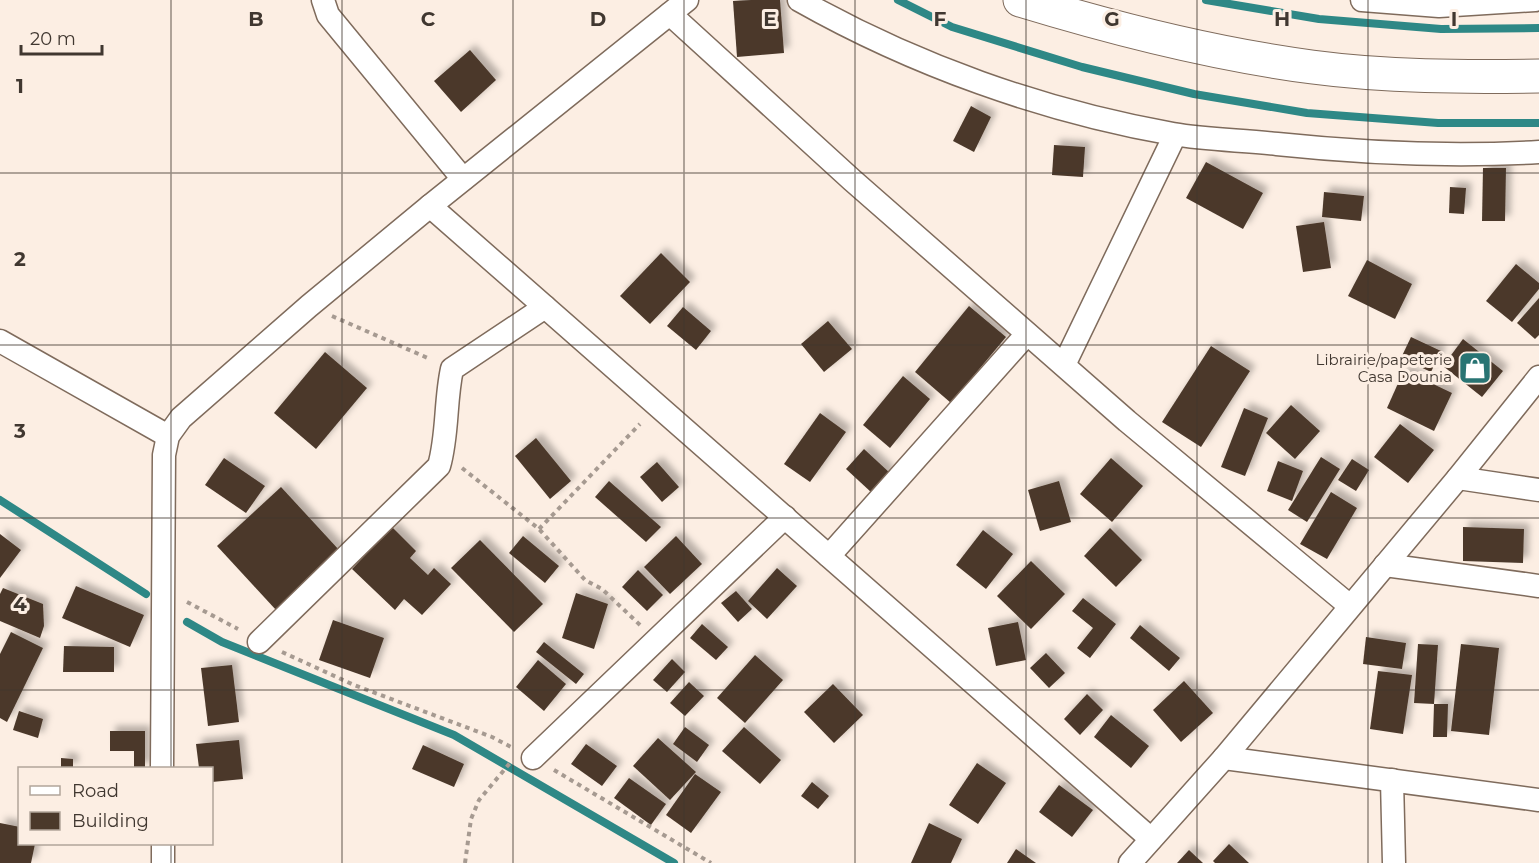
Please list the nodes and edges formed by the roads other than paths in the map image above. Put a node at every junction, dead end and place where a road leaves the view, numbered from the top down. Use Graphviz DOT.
graph roads {
  1 [pos="323,0"];
  2 [pos="800,0"];
  3 [pos="1020,0"];
  4 [pos="1362,0"];
  5 [pos="1535,0"];
  6 [pos="1438,3"];
  7 [pos="679,7"];
  8 [pos="1539,76"];
  9 [pos="1175,135"];
  10 [pos="1539,152"];
  11 [pos="464,179"];
  12 [pos="430,206"];
  13 [pos="545,307"];
  14 [pos="1027,333"];
  15 [pos="0,341"];
  16 [pos="1064,365"];
  17 [pos="1539,377"];
  18 [pos="168,436"];
  19 [pos="1458,478"];
  20 [pos="1539,490"];
  21 [pos="784,517"];
  22 [pos="829,556"];
  23 [pos="1385,565"];
  24 [pos="1539,586"];
  25 [pos="1350,606"];
  26 [pos="259,642"];
  27 [pos="524,758"];
  28 [pos="1224,758"];
  29 [pos="162,767"];
  30 [pos="1392,780"];
  31 [pos="1539,800"];
  32 [pos="1151,839"];
  33 [pos="163,845"];
  34 [pos="163,863"];
  35 [pos="1130,863"];
  36 [pos="1394,863"];
  1 -- 11 [label="street"];
  2 -- 9 [label="street"];
  3 -- 8 [label="highway"];
  4 -- 6 [label="street"];
  5 -- 6 [label="street"];
  7 -- 11 [label="street"];
  7 -- 14 [label="street"];
  9 -- 10 [label="street"];
  9 -- 16 [label="street"];
  11 -- 12 [label="street"];
  12 -- 13 [label="street"];
  12 -- 18 [label="street"];
  13 -- 21 [label="street"];
  13 -- 26 [label="street"];
  14 -- 16 [label="street"];
  14 -- 22 [label="street"];
  15 -- 18 [label="street"];
  16 -- 25 [label="street"];
  17 -- 19 [label="street"];
  18 -- 29 [label="street"];
  19 -- 20 [label="street"];
  19 -- 23 [label="street"];
  21 -- 22 [label="street"];
  21 -- 27 [label="street"];
  22 -- 32 [label="street"];
  23 -- 24 [label="street"];
  23 -- 25 [label="street"];
  25 -- 28 [label="street"];
  28 -- 30 [label="street"];
  28 -- 32 [label="street"];
  30 -- 31 [label="street"];
  30 -- 36 [label="street"];
  32 -- 35 [label="street"];
  33 -- 34 [label="street"];
}
